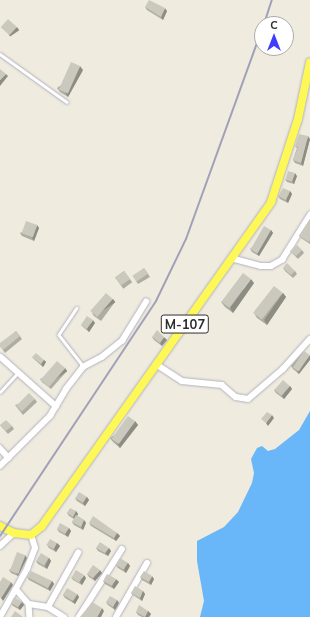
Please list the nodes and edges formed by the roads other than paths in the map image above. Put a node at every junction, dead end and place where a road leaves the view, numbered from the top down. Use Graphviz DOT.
graph roads {
  1 [pos="0,54"];
  2 [pos="310,62"];
  3 [pos="307,87"];
  4 [pos="67,102"];
  5 [pos="310,214"];
  6 [pos="231,258"];
  7 [pos="146,302"];
  8 [pos="77,308"];
  9 [pos="310,339"];
  10 [pos="1,357"];
  11 [pos="156,364"];
  12 [pos="83,367"];
  13 [pos="18,372"];
  14 [pos="0,392"];
  15 [pos="56,406"];
  16 [pos="0,448"];
  17 [pos="9,458"];
  18 [pos="0,466"];
  19 [pos="0,526"];
  20 [pos="14,534"];
  21 [pos="31,535"];
  22 [pos="0,546"];
  23 [pos="122,549"];
  24 [pos="78,553"];
  25 [pos="147,563"];
  26 [pos="16,589"];
  27 [pos="29,604"];
  28 [pos="48,607"];
  29 [pos="0,617"];
  30 [pos="30,617"];
  31 [pos="64,617"];
  32 [pos="79,617"];
  33 [pos="116,617"];
  1 -- 4 [label="lane"];
  2 -- 3 [label="main road, М-107"];
  3 -- 6 [label="main road, М-107"];
  5 -- 6 [label="street"];
  6 -- 11 [label="main road, М-107"];
  7 -- 12 [label="street"];
  8 -- 12 [label="lane"];
  9 -- 11 [label="street"];
  10 -- 13 [label="street"];
  11 -- 21 [label="main road, М-107"];
  12 -- 15 [label="street"];
  13 -- 14 [label="lane"];
  13 -- 15 [label="street"];
  15 -- 17 [label="street"];
  16 -- 17 [label="street"];
  17 -- 18 [label="street"];
  19 -- 20 [label="main road"];
  20 -- 21 [label="main road"];
  20 -- 22 [label="street"];
  21 -- 26 [label="street"];
  23 -- 32 [label="street"];
  24 -- 28 [label="street"];
  25 -- 33 [label="street"];
  26 -- 27 [label="street"];
  26 -- 29 [label="street"];
  27 -- 28 [label="street"];
  27 -- 30 [label="street"];
  28 -- 31 [label="street"];
}
